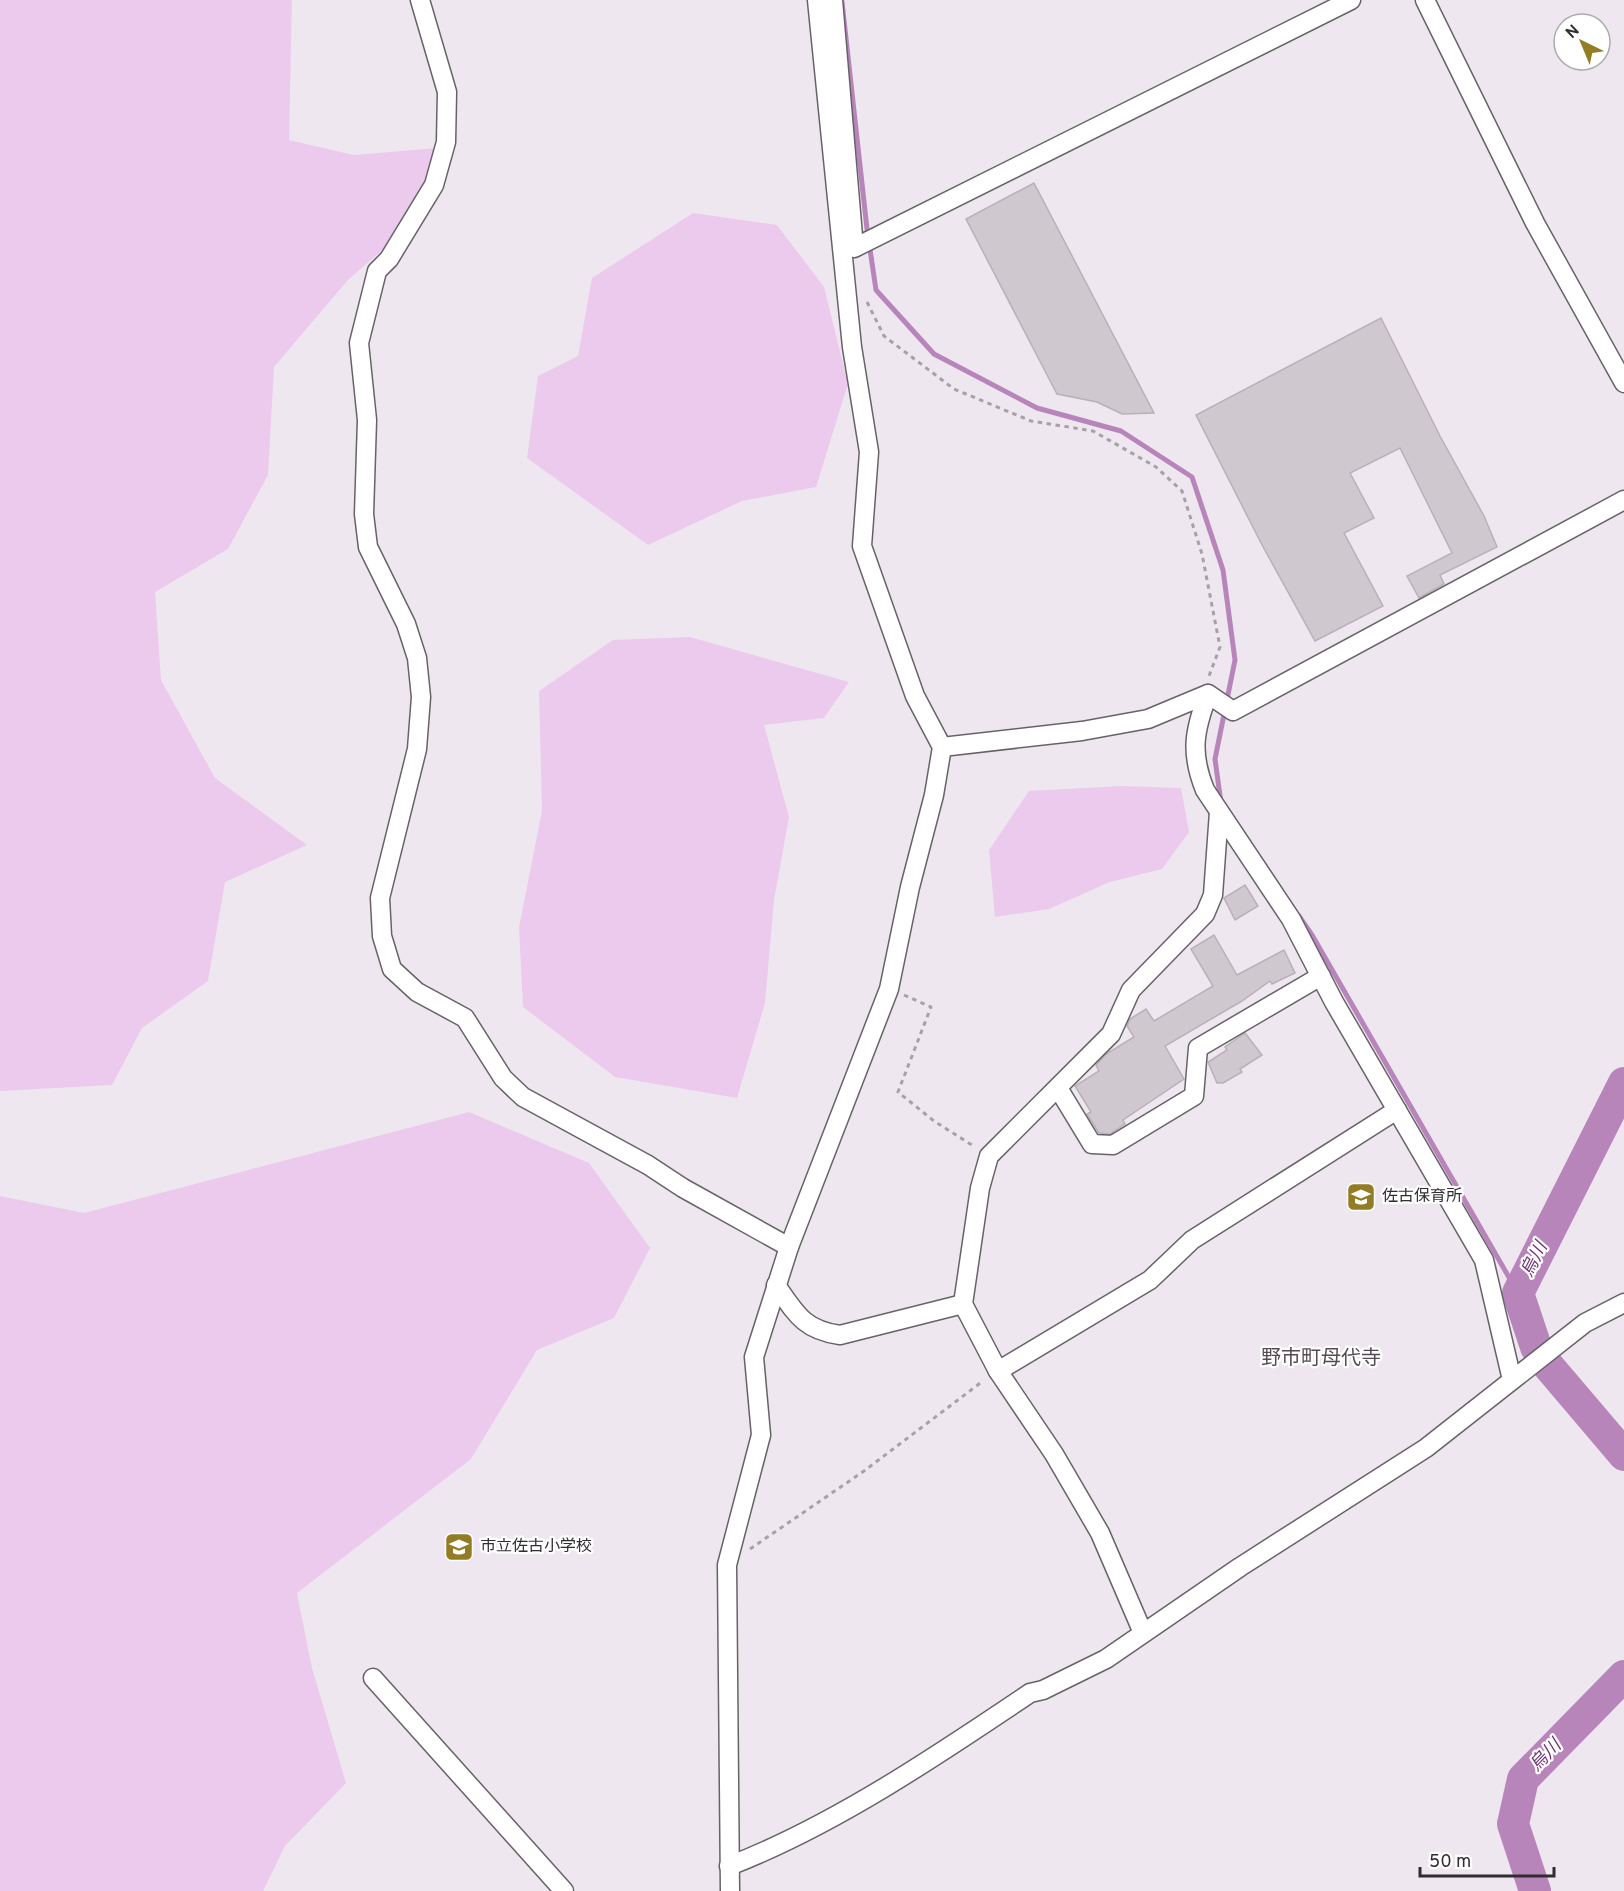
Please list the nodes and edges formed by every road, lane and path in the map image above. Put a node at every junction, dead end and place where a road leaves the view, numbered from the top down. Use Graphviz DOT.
graph roads {
  1 [pos="420,0"];
  2 [pos="817,0"];
  3 [pos="833,0"];
  4 [pos="1351,0"];
  5 [pos="1425,0"];
  6 [pos="866,299"];
  7 [pos="1624,383"];
  8 [pos="1624,500"];
  9 [pos="1205,694"];
  10 [pos="942,747"];
  11 [pos="1219,812"];
  12 [pos="1321,976"];
  13 [pos="889,989"];
  14 [pos="1058,1088"];
  15 [pos="1397,1110"];
  16 [pos="989,1156"];
  17 [pos="789,1247"];
  18 [pos="776,1285"];
  19 [pos="1624,1303"];
  20 [pos="963,1304"];
  21 [pos="998,1371"];
  22 [pos="1517,1376"];
  23 [pos="727,1565"];
  24 [pos="1143,1633"];
  25 [pos="373,1678"];
  26 [pos="729,1866"];
  27 [pos="564,1891"];
  28 [pos="730,1891"];
  1 -- 17 [label="street"];
  2 -- 10 [label="street"];
  3 -- 4 [label="street"];
  5 -- 7 [label="street"];
  6 -- 9 [label="path"];
  8 -- 9 [label="street"];
  9 -- 10 [label="street"];
  9 -- 11 [label="street"];
  10 -- 13 [label="street"];
  11 -- 12 [label="street"];
  11 -- 14 [label="street"];
  12 -- 14 [label="street"];
  12 -- 15 [label="street"];
  13 -- 16 [label="path"];
  13 -- 17 [label="street"];
  14 -- 16 [label="street"];
  15 -- 21 [label="street"];
  15 -- 22 [label="street"];
  16 -- 20 [label="street"];
  17 -- 18 [label="street"];
  18 -- 20 [label="street"];
  18 -- 23 [label="street"];
  19 -- 22 [label="street"];
  20 -- 21 [label="street"];
  21 -- 23 [label="path"];
  21 -- 24 [label="street"];
  22 -- 24 [label="street"];
  23 -- 26 [label="street"];
  24 -- 26 [label="street"];
  25 -- 27 [label="street"];
  26 -- 28 [label="street"];
}
